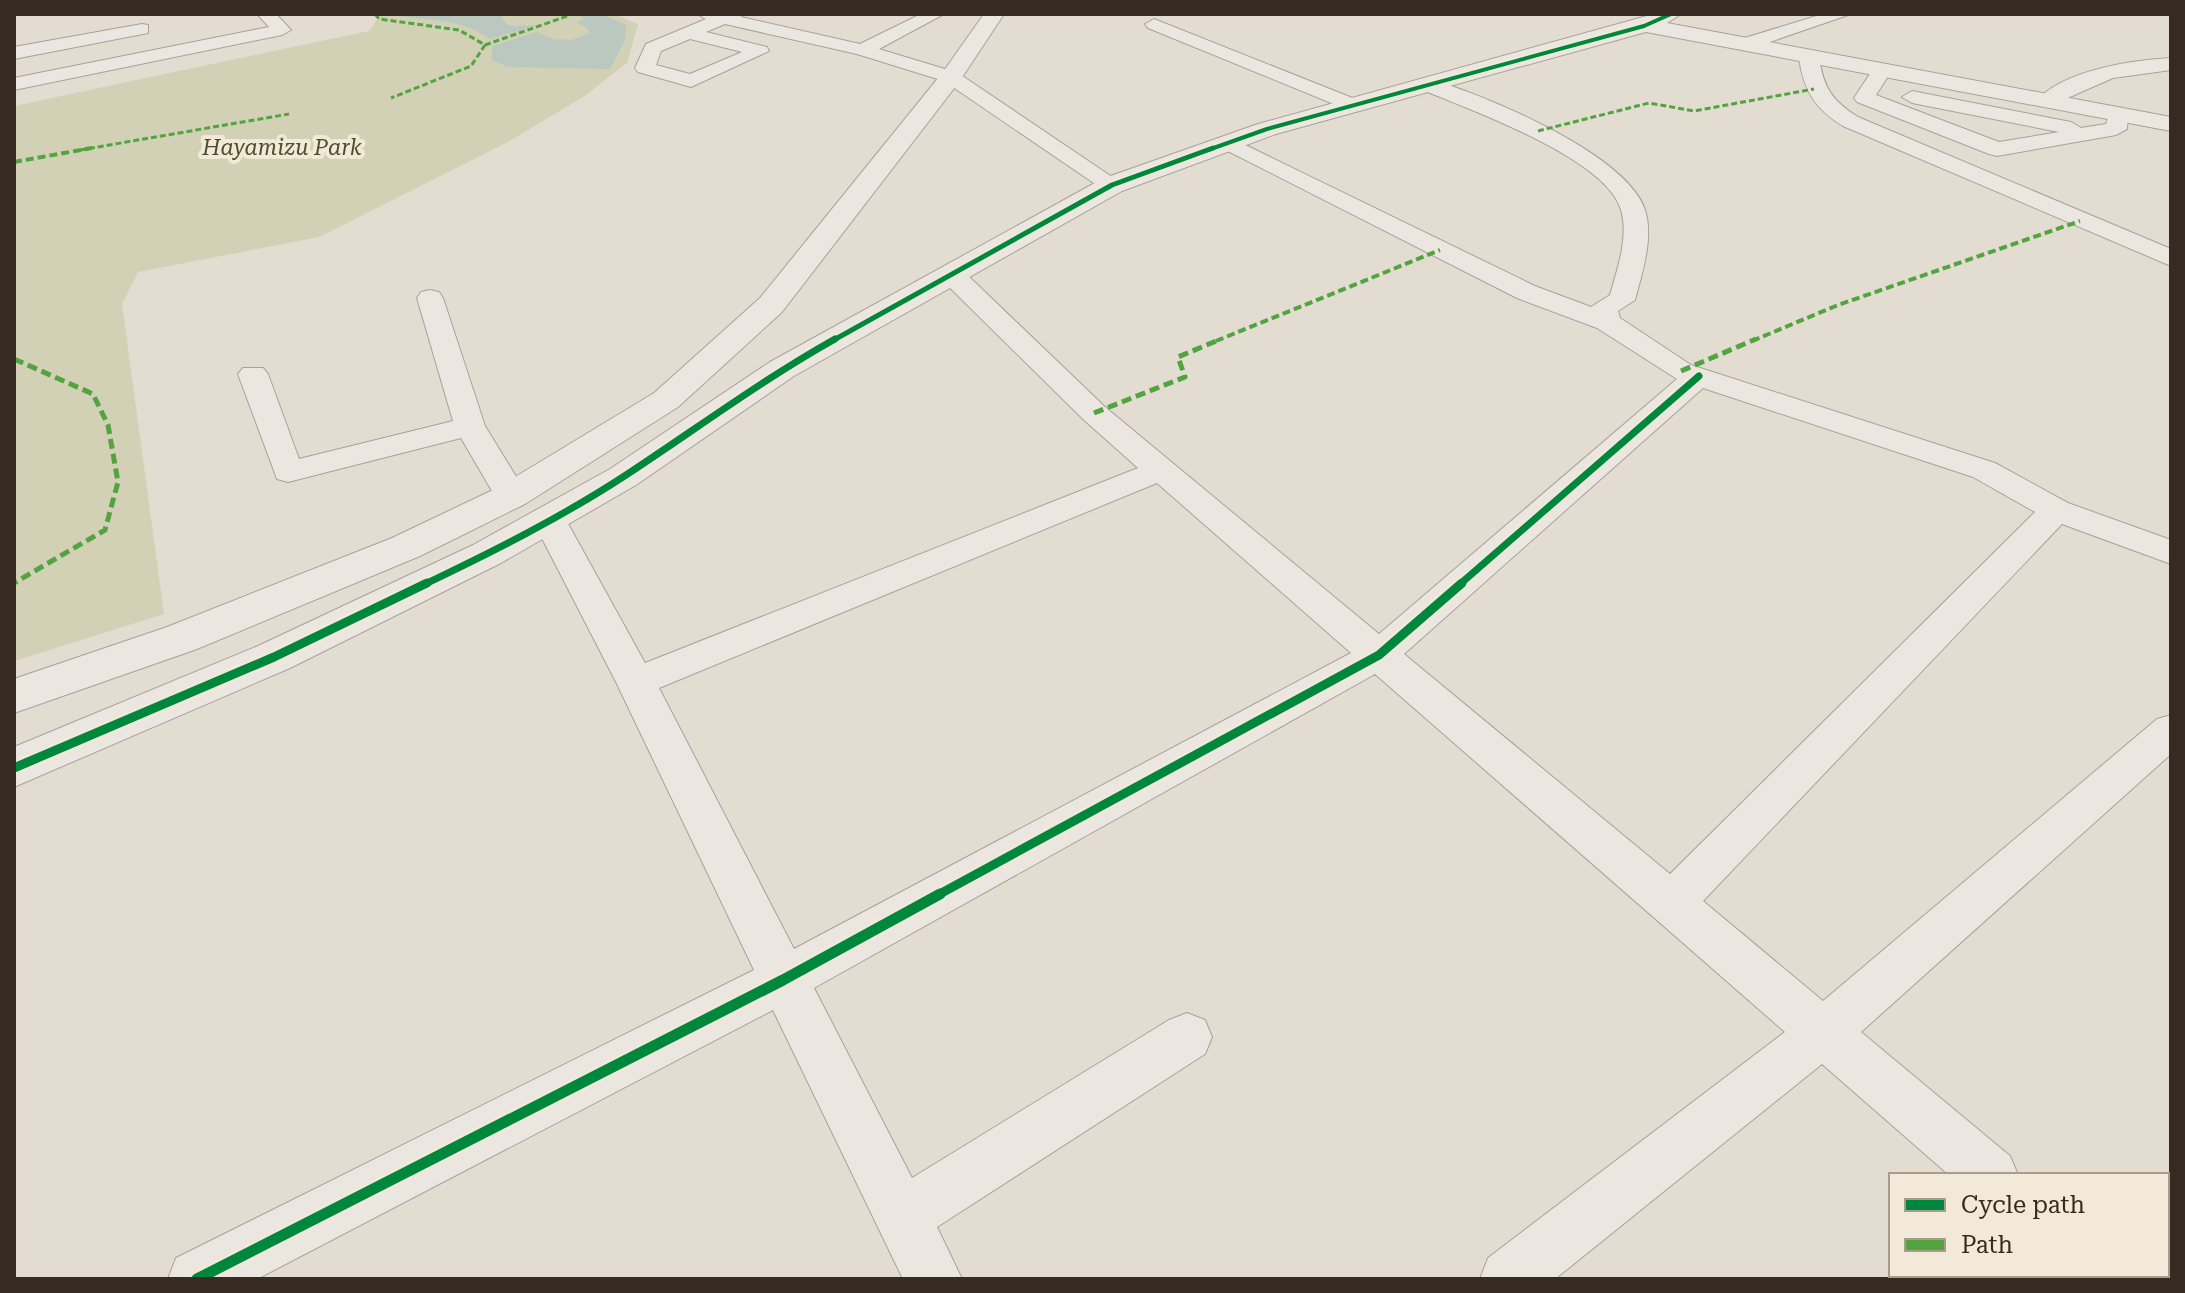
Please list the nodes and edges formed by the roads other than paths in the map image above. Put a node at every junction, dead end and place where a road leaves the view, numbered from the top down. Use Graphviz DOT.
graph roads {
  1 [pos="266,14"];
  2 [pos="935,14"];
  3 [pos="994,14"];
  4 [pos="1671,14"];
  5 [pos="1842,14"];
  6 [pos="721,15"];
  7 [pos="1589,16"];
  8 [pos="818,20"];
  9 [pos="137,21"];
  10 [pos="1154,24"];
  11 [pos="1644,26"];
  12 [pos="688,33"];
  13 [pos="789,33"];
  14 [pos="1745,44"];
  15 [pos="862,50"];
  16 [pos="14,53"];
  17 [pos="163,54"];
  18 [pos="1809,57"];
  19 [pos="2171,64"];
  20 [pos="951,77"];
  21 [pos="1876,80"];
  22 [pos="14,84"];
  23 [pos="1425,84"];
  24 [pos="2047,101"];
  25 [pos="1353,105"];
  26 [pos="2118,114"];
  27 [pos="2171,124"];
  28 [pos="2095,133"];
  29 [pos="1225,144"];
  30 [pos="1112,185"];
  31 [pos="2171,258"];
  32 [pos="952,275"];
  33 [pos="430,298"];
  34 [pos="1607,322"];
  35 [pos="253,374"];
  36 [pos="1699,376"];
  37 [pos="470,426"];
  38 [pos="1161,470"];
  39 [pos="530,507"];
  40 [pos="2056,510"];
  41 [pos="2171,553"];
  42 [pos="1379,655"];
  43 [pos="636,682"];
  44 [pos="14,696"];
  45 [pos="2171,730"];
  46 [pos="14,768"];
  47 [pos="1672,903"];
  48 [pos="783,980"];
  49 [pos="1824,1032"];
  50 [pos="1187,1037"];
  51 [pos="1989,1173"];
  52 [pos="902,1217"];
  53 [pos="197,1279"];
  54 [pos="933,1279"];
  55 [pos="1509,1279"];
  1 -- 17 [label="street"];
  2 -- 15 [label="street"];
  3 -- 20 [label="street"];
  4 -- 11 [label="street"];
  5 -- 14 [label="street"];
  6 -- 12 [label="street"];
  6 -- 13 [label="street"];
  7 -- 11 [label="street"];
  8 -- 13 [label="street"];
  9 -- 16 [label="street"];
  9 -- 17 [label="street"];
  10 -- 25 [label="street"];
  11 -- 14 [label="street"];
  11 -- 23 [label="street"];
  12 -- 12 [label="street"];
  13 -- 15 [label="street"];
  14 -- 18 [label="street"];
  15 -- 20 [label="street"];
  17 -- 22 [label="street"];
  18 -- 21 [label="street"];
  18 -- 31 [label="street"];
  19 -- 24 [label="street"];
  20 -- 30 [label="street"];
  20 -- 39 [label="street"];
  21 -- 24 [label="street"];
  21 -- 28 [label="street"];
  21 -- 28 [label="street"];
  23 -- 25 [label="street"];
  23 -- 34 [label="street"];
  24 -- 26 [label="street"];
  25 -- 29 [label="street"];
  26 -- 27 [label="street"];
  26 -- 28 [label="street"];
  29 -- 30 [label="street"];
  29 -- 34 [label="street"];
  30 -- 32 [label="street"];
  32 -- 38 [label="street"];
  32 -- 39 [label="street"];
  33 -- 37 [label="street"];
  34 -- 36 [label="street"];
  35 -- 37 [label="street"];
  36 -- 40 [label="street"];
  36 -- 42 [label="street"];
  37 -- 39 [label="street"];
  38 -- 42 [label="street"];
  38 -- 43 [label="street"];
  39 -- 43 [label="street"];
  39 -- 44 [label="street"];
  39 -- 46 [label="street"];
  40 -- 41 [label="street"];
  40 -- 47 [label="street"];
  42 -- 47 [label="street"];
  42 -- 48 [label="street"];
  43 -- 48 [label="street"];
  45 -- 49 [label="street"];
  47 -- 49 [label="street"];
  48 -- 52 [label="street"];
  48 -- 53 [label="street"];
  49 -- 51 [label="street"];
  49 -- 55 [label="street"];
  50 -- 52 [label="street"];
  52 -- 54 [label="street"];
}
